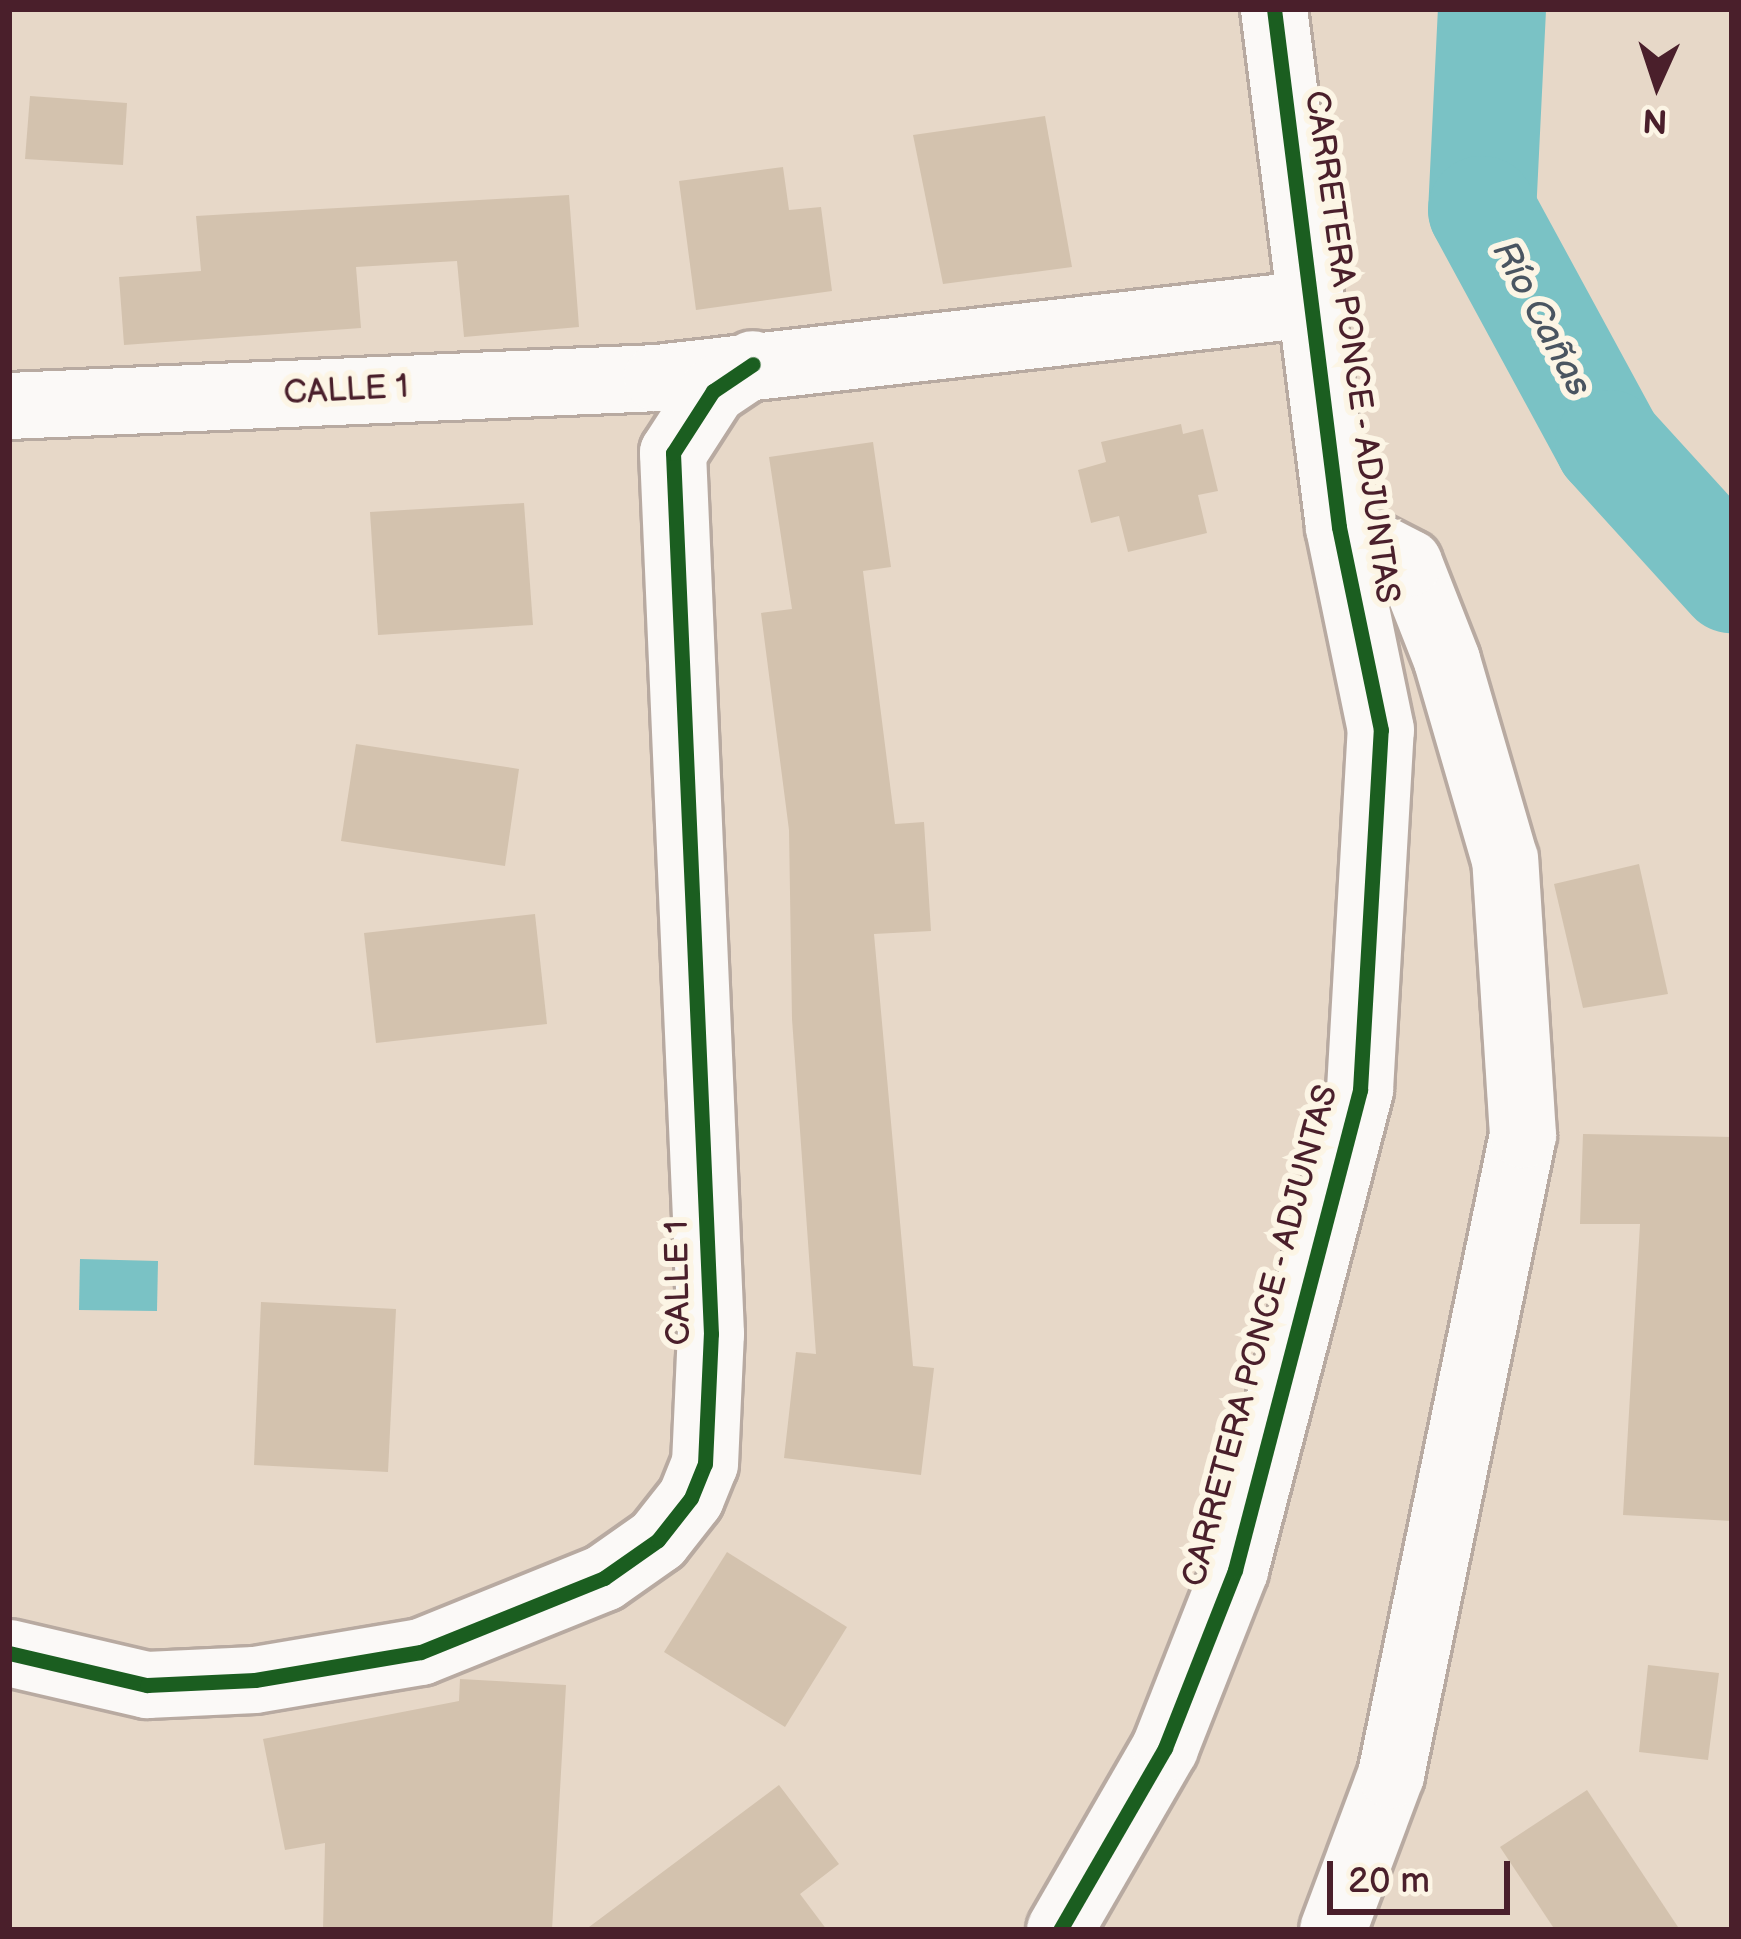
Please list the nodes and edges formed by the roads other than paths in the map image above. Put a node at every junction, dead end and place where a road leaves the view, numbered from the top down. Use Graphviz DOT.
graph roads {
  1 [pos="1274,9"];
  2 [pos="1311,304"];
  3 [pos="753,364"];
  4 [pos="9,406"];
  5 [pos="1339,527"];
  6 [pos="9,1653"];
  7 [pos="1060,1930"];
  8 [pos="1333,1930"];
  1 -- 2 [label="street, CARRETERA PONCE - ADJUNTAS"];
  2 -- 3 [label="street, CALLE 1"];
  2 -- 5 [label="street, CARRETERA PONCE - ADJUNTAS"];
  3 -- 4 [label="street, CALLE 1"];
  3 -- 6 [label="street, CALLE 1"];
  5 -- 7 [label="street, CARRETERA PONCE - ADJUNTAS"];
  5 -- 8 [label="street"];
}
